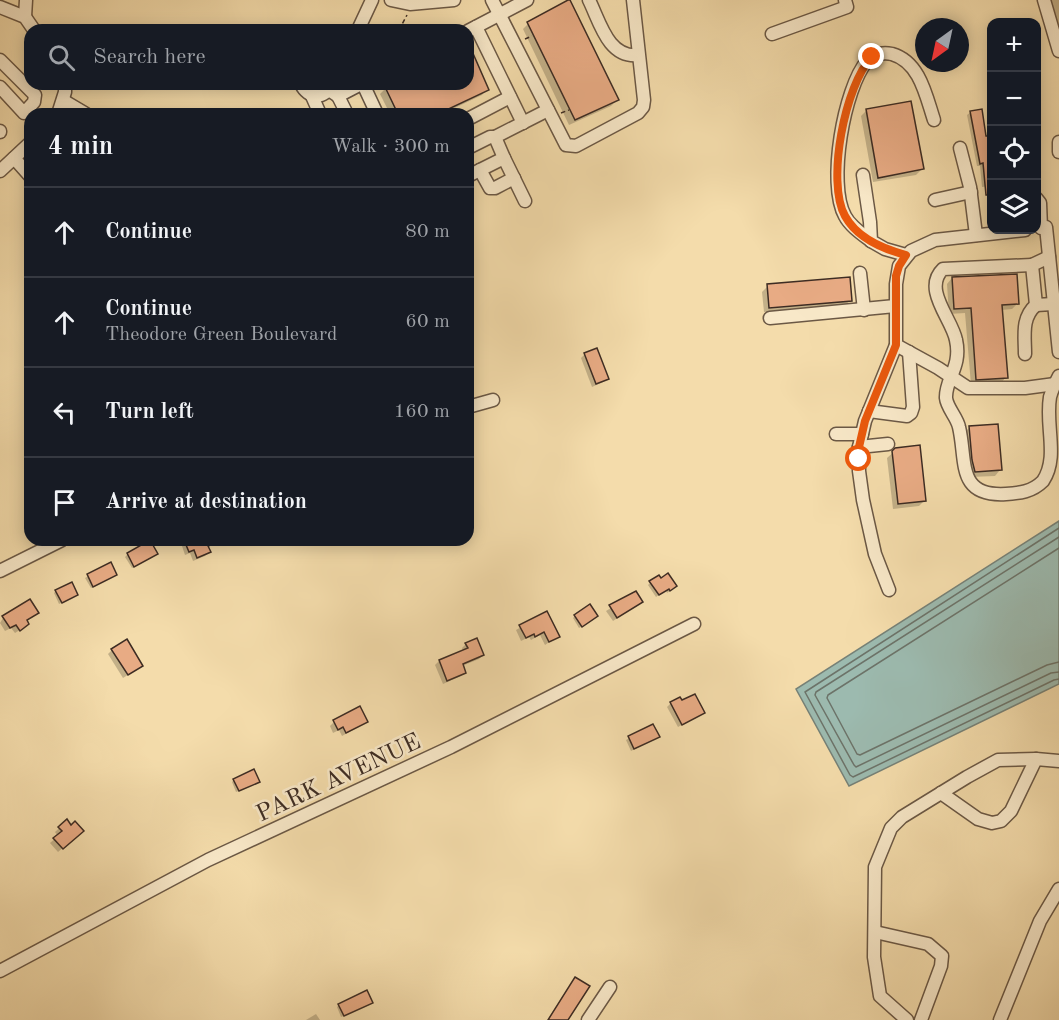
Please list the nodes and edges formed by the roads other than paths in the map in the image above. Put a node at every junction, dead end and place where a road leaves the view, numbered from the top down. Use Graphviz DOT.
graph roads {
  1 [pos="26,0"];
  2 [pos="372,0"];
  3 [pos="391,0"];
  4 [pos="454,0"];
  5 [pos="492,0"];
  6 [pos="527,0"];
  7 [pos="590,0"];
  8 [pos="633,0"];
  9 [pos="845,0"];
  10 [pos="1044,0"];
  11 [pos="0,7"];
  12 [pos="498,14"];
  13 [pos="25,16"];
  14 [pos="30,24"];
  15 [pos="361,24"];
  16 [pos="474,28"];
  17 [pos="474,33"];
  18 [pos="772,34"];
  19 [pos="1059,51"];
  20 [pos="638,55"];
  21 [pos="0,60"];
  22 [pos="24,85"];
  23 [pos="0,87"];
  24 [pos="29,90"];
  25 [pos="65,90"];
  26 [pos="304,90"];
  27 [pos="333,90"];
  28 [pos="365,90"];
  29 [pos="312,96"];
  30 [pos="510,97"];
  31 [pos="64,101"];
  32 [pos="31,108"];
  33 [pos="61,108"];
  34 [pos="76,108"];
  35 [pos="317,108"];
  36 [pos="344,108"];
  37 [pos="374,108"];
  38 [pos="554,112"];
  39 [pos="24,113"];
  40 [pos="474,116"];
  41 [pos="934,120"];
  42 [pos="523,123"];
  43 [pos="495,137"];
  44 [pos="1059,142"];
  45 [pos="474,145"];
  46 [pos="960,148"];
  47 [pos="24,149"];
  48 [pos="1059,152"];
  49 [pos="504,158"];
  50 [pos="14,159"];
  51 [pos="24,170"];
  52 [pos="480,170"];
  53 [pos="0,171"];
  54 [pos="474,173"];
  55 [pos="863,175"];
  56 [pos="514,178"];
  57 [pos="971,192"];
  58 [pos="935,200"];
  59 [pos="525,201"];
  60 [pos="1041,206"];
  61 [pos="1046,227"];
  62 [pos="987,234"];
  63 [pos="976,235"];
  64 [pos="871,241"];
  65 [pos="906,255"];
  66 [pos="1049,257"];
  67 [pos="1032,265"];
  68 [pos="860,273"];
  69 [pos="1053,304"];
  70 [pos="1036,305"];
  71 [pos="896,306"];
  72 [pos="864,309"];
  73 [pos="770,318"];
  74 [pos="896,345"];
  75 [pos="909,352"];
  76 [pos="1059,352"];
  77 [pos="1025,354"];
  78 [pos="951,378"];
  79 [pos="1057,380"];
  80 [pos="493,400"];
  81 [pos="474,405"];
  82 [pos="870,411"];
  83 [pos="836,434"];
  84 [pos="862,434"];
  85 [pos="888,444"];
  86 [pos="859,447"];
  87 [pos="50,546"];
  88 [pos="0,571"];
  89 [pos="888,590"];
  90 [pos="694,624"];
  91 [pos="1036,759"];
  92 [pos="1059,761"];
  93 [pos="941,793"];
  94 [pos="1059,889"];
  95 [pos="874,932"];
  96 [pos="0,971"];
  97 [pos="610,987"];
  98 [pos="588,1020"];
  99 [pos="907,1020"];
  100 [pos="921,1020"];
  101 [pos="1000,1020"];
  1 -- 13 [label="street"];
  2 -- 15 [label="street"];
  3 -- 4 [label="street"];
  5 -- 12 [label="street"];
  6 -- 12 [label="street"];
  7 -- 20 [label="street"];
  8 -- 20 [label="street"];
  9 -- 18 [label="street"];
  10 -- 19 [label="street"];
  11 -- 13 [label="street"];
  12 -- 16 [label="street"];
  12 -- 38 [label="street"];
  13 -- 14 [label="street"];
  17 -- 30 [label="street"];
  20 -- 38 [label="street"];
  21 -- 22 [label="street"];
  23 -- 39 [label="street"];
  24 -- 32 [label="street"];
  25 -- 31 [label="street"];
  26 -- 29 [label="street"];
  27 -- 29 [label="street"];
  27 -- 36 [label="street"];
  28 -- 37 [label="street"];
  29 -- 35 [label="street"];
  30 -- 40 [label="street"];
  30 -- 42 [label="street"];
  31 -- 33 [label="street"];
  31 -- 34 [label="street"];
  38 -- 42 [label="street"];
  41 -- 64 [label="street"];
  42 -- 43 [label="street"];
  43 -- 45 [label="street"];
  43 -- 49 [label="street"];
  44 -- 48 [label="street"];
  46 -- 57 [label="street"];
  47 -- 50 [label="street"];
  49 -- 52 [label="street"];
  49 -- 56 [label="street"];
  50 -- 51 [label="street"];
  50 -- 53 [label="street"];
  52 -- 54 [label="street"];
  52 -- 56 [label="street"];
  55 -- 64 [label="street"];
  56 -- 59 [label="street"];
  57 -- 58 [label="street"];
  57 -- 63 [label="street"];
  60 -- 61 [label="street"];
  61 -- 66 [label="street"];
  62 -- 63 [label="street"];
  63 -- 65 [label="street"];
  64 -- 65 [label="street"];
  65 -- 71 [label="street"];
  66 -- 67 [label="street"];
  66 -- 69 [label="street"];
  67 -- 70 [label="street"];
  67 -- 78 [label="street"];
  68 -- 72 [label="street"];
  69 -- 70 [label="street"];
  69 -- 76 [label="street"];
  70 -- 77 [label="street"];
  71 -- 72 [label="street"];
  71 -- 74 [label="street"];
  72 -- 73 [label="street"];
  74 -- 75 [label="street"];
  74 -- 82 [label="street"];
  75 -- 78 [label="street"];
  75 -- 82 [label="street"];
  78 -- 79 [label="street"];
  78 -- 79 [label="street"];
  80 -- 81 [label="street"];
  82 -- 84 [label="street"];
  83 -- 84 [label="street"];
  84 -- 86 [label="street"];
  85 -- 86 [label="street"];
  86 -- 89 [label="street"];
  87 -- 88 [label="street"];
  90 -- 96 [label="street, PARK AVENUE"];
  91 -- 92 [label="street"];
  91 -- 93 [label="street"];
  91 -- 93 [label="street"];
  93 -- 95 [label="street"];
  94 -- 101 [label="street"];
  95 -- 99 [label="street"];
  95 -- 100 [label="street"];
  97 -- 98 [label="street"];
}
